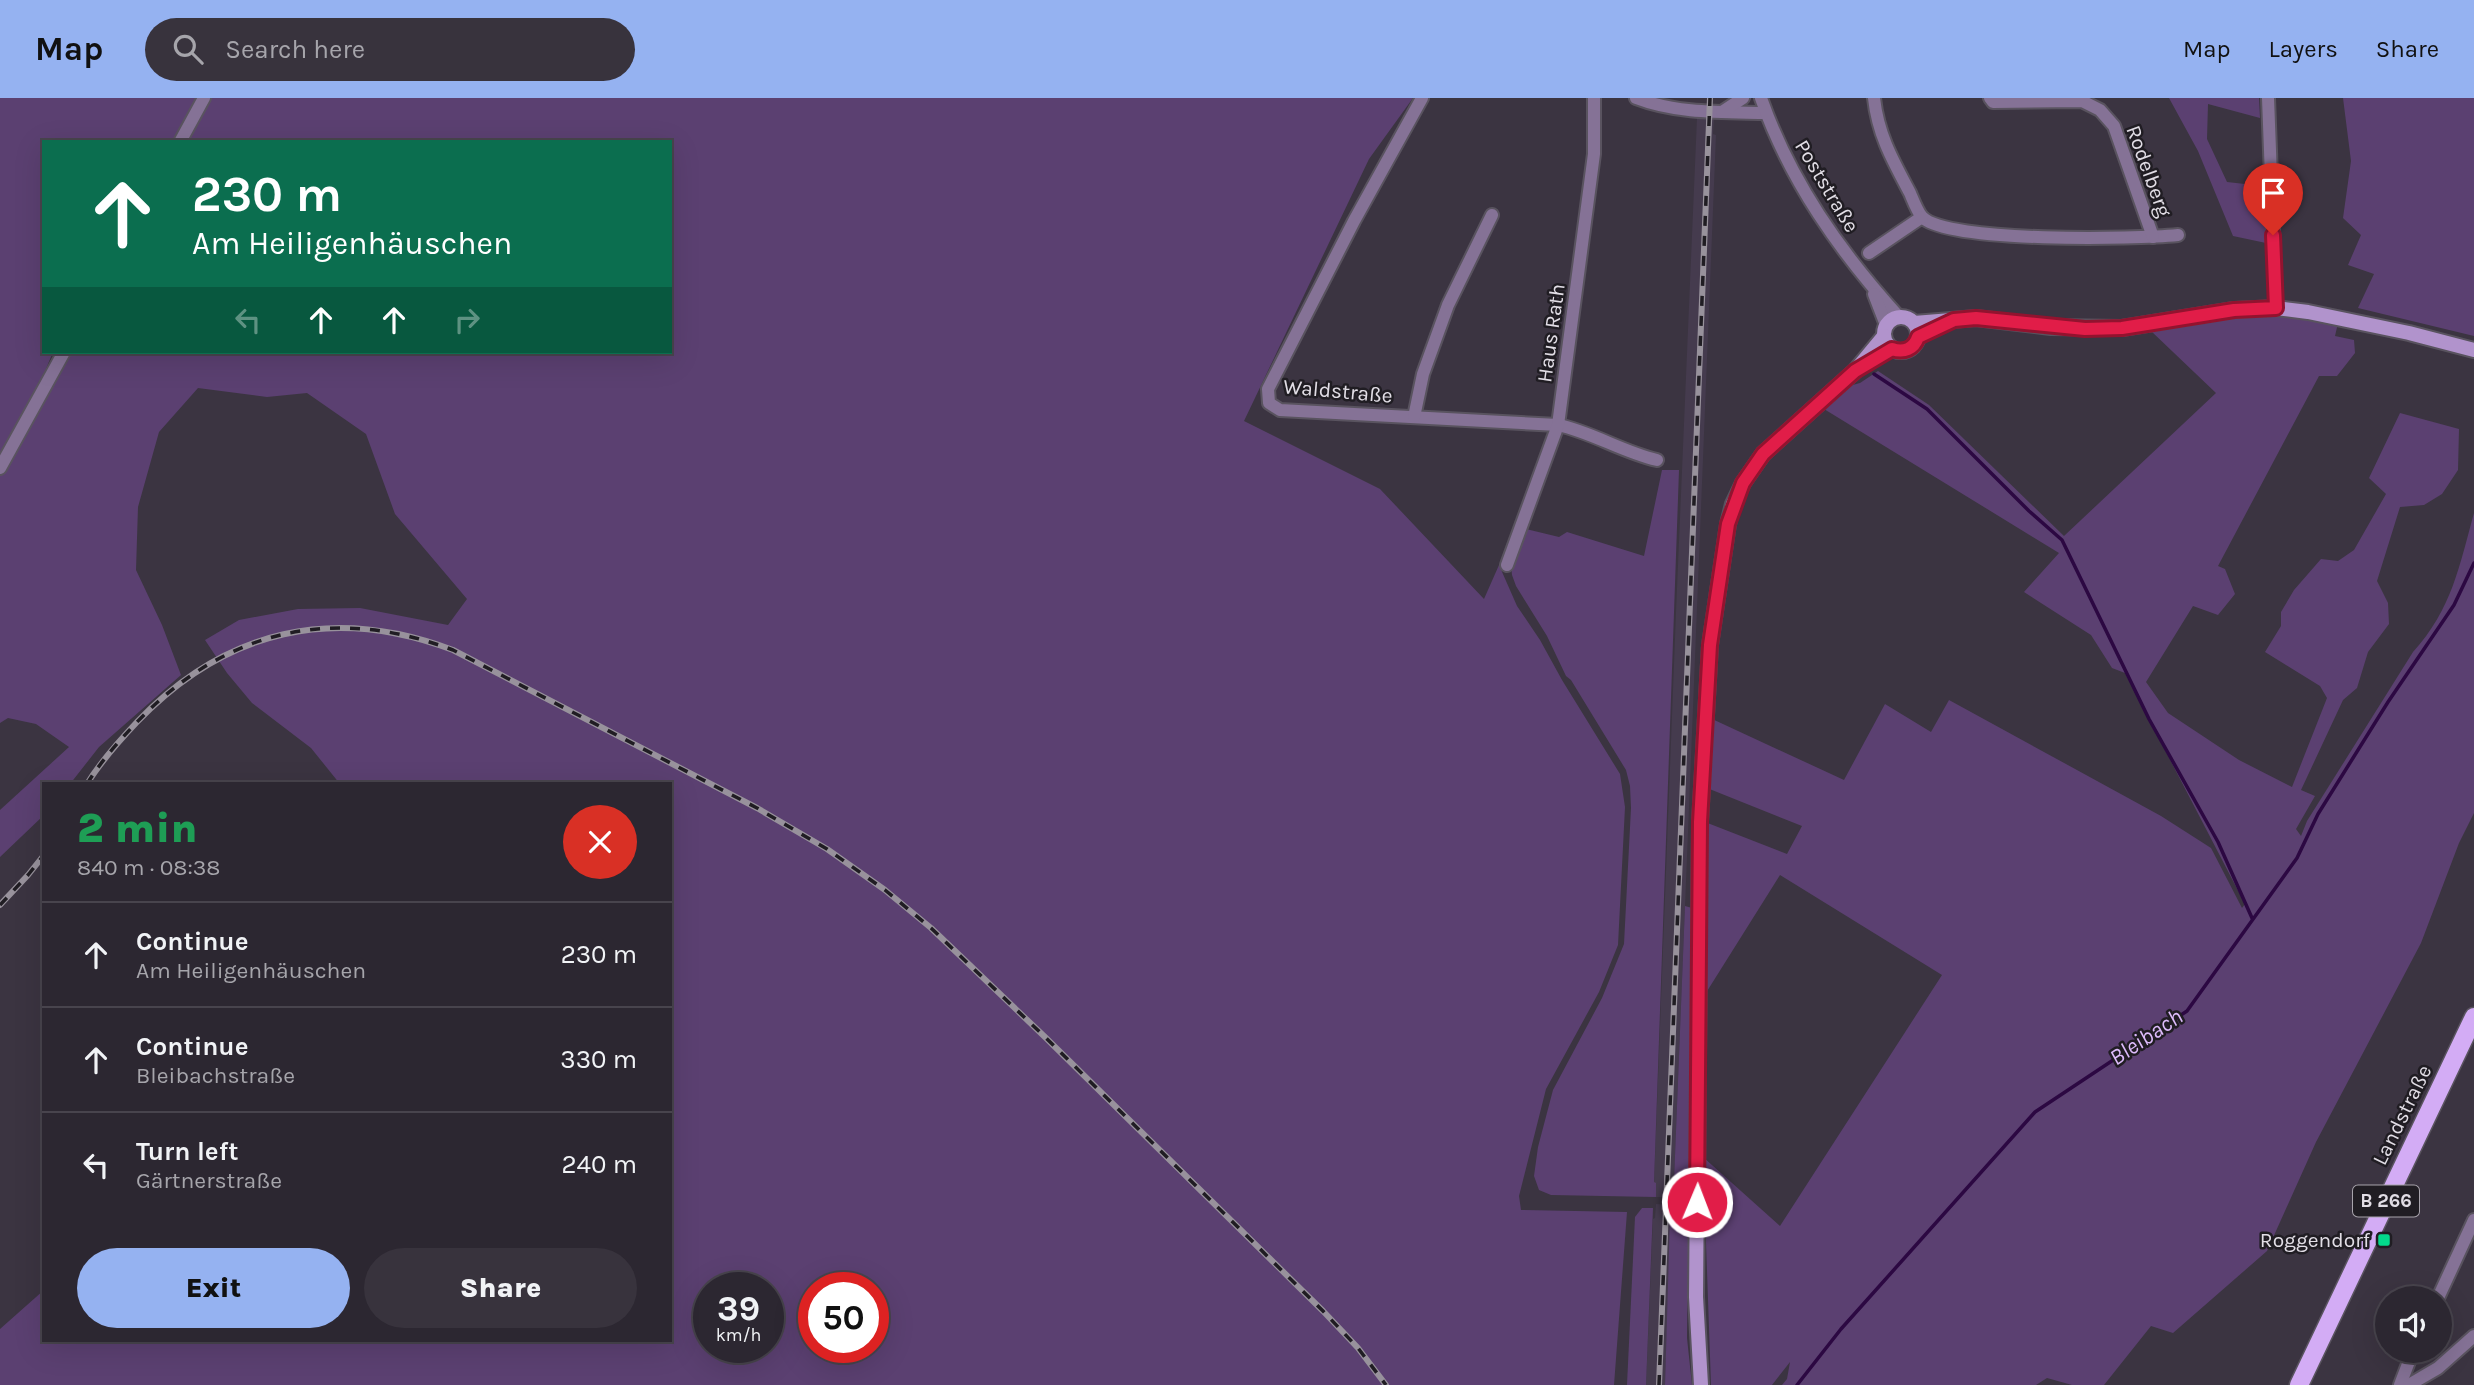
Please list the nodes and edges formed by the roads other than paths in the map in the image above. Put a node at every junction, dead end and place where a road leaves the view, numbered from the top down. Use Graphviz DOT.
graph roads {
  1 [pos="204,98"];
  2 [pos="1422,98"];
  3 [pos="1594,98"];
  4 [pos="1636,98"];
  5 [pos="1742,98"];
  6 [pos="1761,98"];
  7 [pos="1874,98"];
  8 [pos="1990,98"];
  9 [pos="2268,98"];
  10 [pos="1722,112"];
  11 [pos="1766,113"];
  12 [pos="181,140"];
  13 [pos="1492,215"];
  14 [pos="1922,217"];
  15 [pos="2178,235"];
  16 [pos="2153,237"];
  17 [pos="1869,253"];
  18 [pos="1872,287"];
  19 [pos="2276,308"];
  20 [pos="1899,317"];
  21 [pos="1954,320"];
  22 [pos="1914,323"];
  23 [pos="1885,331"];
  24 [pos="1918,337"];
  25 [pos="1892,349"];
  26 [pos="2474,350"];
  27 [pos="63,354"];
  28 [pos="1855,371"];
  29 [pos="1414,417"];
  30 [pos="1558,425"];
  31 [pos="1657,460"];
  32 [pos="0,468"];
  33 [pos="1507,565"];
  34 [pos="2474,1017"];
  35 [pos="2474,1220"];
  36 [pos="2444,1286"];
  37 [pos="2474,1336"];
  38 [pos="2408,1363"];
  39 [pos="1701,1385"];
  40 [pos="2300,1385"];
  41 [pos="2400,1385"];
  42 [pos="2409,1385"];
  1 -- 12 [label="street"];
  2 -- 29 [label="street, Waldstraße"];
  3 -- 30 [label="street, Haus Rath"];
  4 -- 10 [label="street"];
  5 -- 10 [label="street"];
  6 -- 11 [label="street, Poststraße"];
  7 -- 14 [label="street"];
  8 -- 16 [label="street, Rodelberg"];
  9 -- 19 [label="street"];
  10 -- 11 [label="street"];
  11 -- 18 [label="street, Poststraße"];
  13 -- 29 [label="street"];
  14 -- 16 [label="street"];
  14 -- 17 [label="street"];
  15 -- 16 [label="street"];
  18 -- 20 [label="street, Poststraße"];
  18 -- 23 [label="street, Poststraße"];
  19 -- 21 [label="main road"];
  19 -- 26 [label="main road"];
  20 -- 22 [label="main road"];
  20 -- 23 [label="main road"];
  21 -- 22 [label="main road"];
  21 -- 24 [label="main road"];
  22 -- 24 [label="main road"];
  23 -- 25 [label="main road"];
  23 -- 28 [label="main road"];
  24 -- 25 [label="main road"];
  25 -- 28 [label="main road"];
  27 -- 32 [label="street"];
  28 -- 39 [label="main road"];
  29 -- 30 [label="street, Waldstraße"];
  30 -- 31 [label="street, Waldstraße"];
  30 -- 33 [label="street, Haus Rath"];
  34 -- 40 [label="main road, Landstraße / B 266"];
  35 -- 36 [label="street"];
  37 -- 42 [label="street"];
  38 -- 41 [label="street"];
}
